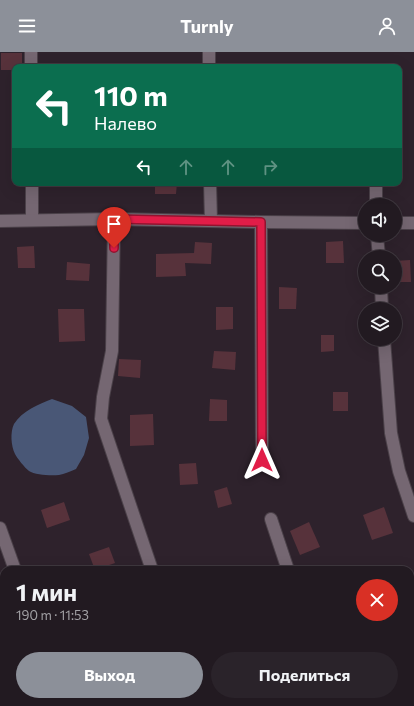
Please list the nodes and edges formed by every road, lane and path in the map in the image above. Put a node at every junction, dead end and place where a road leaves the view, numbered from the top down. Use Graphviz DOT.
graph roads {
  1 [pos="31,52"];
  2 [pos="209,52"];
  3 [pos="31,64"];
  4 [pos="209,64"];
  5 [pos="32,186"];
  6 [pos="210,186"];
  7 [pos="376,186"];
  8 [pos="376,198"];
  9 [pos="114,219"];
  10 [pos="32,220"];
  11 [pos="0,221"];
  12 [pos="211,221"];
  13 [pos="261,222"];
  14 [pos="358,223"];
  15 [pos="402,223"];
  16 [pos="414,223"];
  17 [pos="385,346"];
  18 [pos="262,460"];
  19 [pos="414,516"];
  20 [pos="271,519"];
  21 [pos="0,528"];
  22 [pos="14,566"];
  23 [pos="151,566"];
  24 [pos="287,566"];
  1 -- 3 [label="street"];
  2 -- 4 [label="street"];
  5 -- 10 [label="street"];
  6 -- 12 [label="street"];
  7 -- 8 [label="street"];
  9 -- 10 [label="street"];
  9 -- 12 [label="street"];
  9 -- 23 [label="street"];
  10 -- 11 [label="street"];
  12 -- 13 [label="street"];
  13 -- 14 [label="street"];
  13 -- 18 [label="street"];
  15 -- 16 [label="street"];
  17 -- 19 [label="street"];
  20 -- 24 [label="street"];
  21 -- 22 [label="street"];
}
